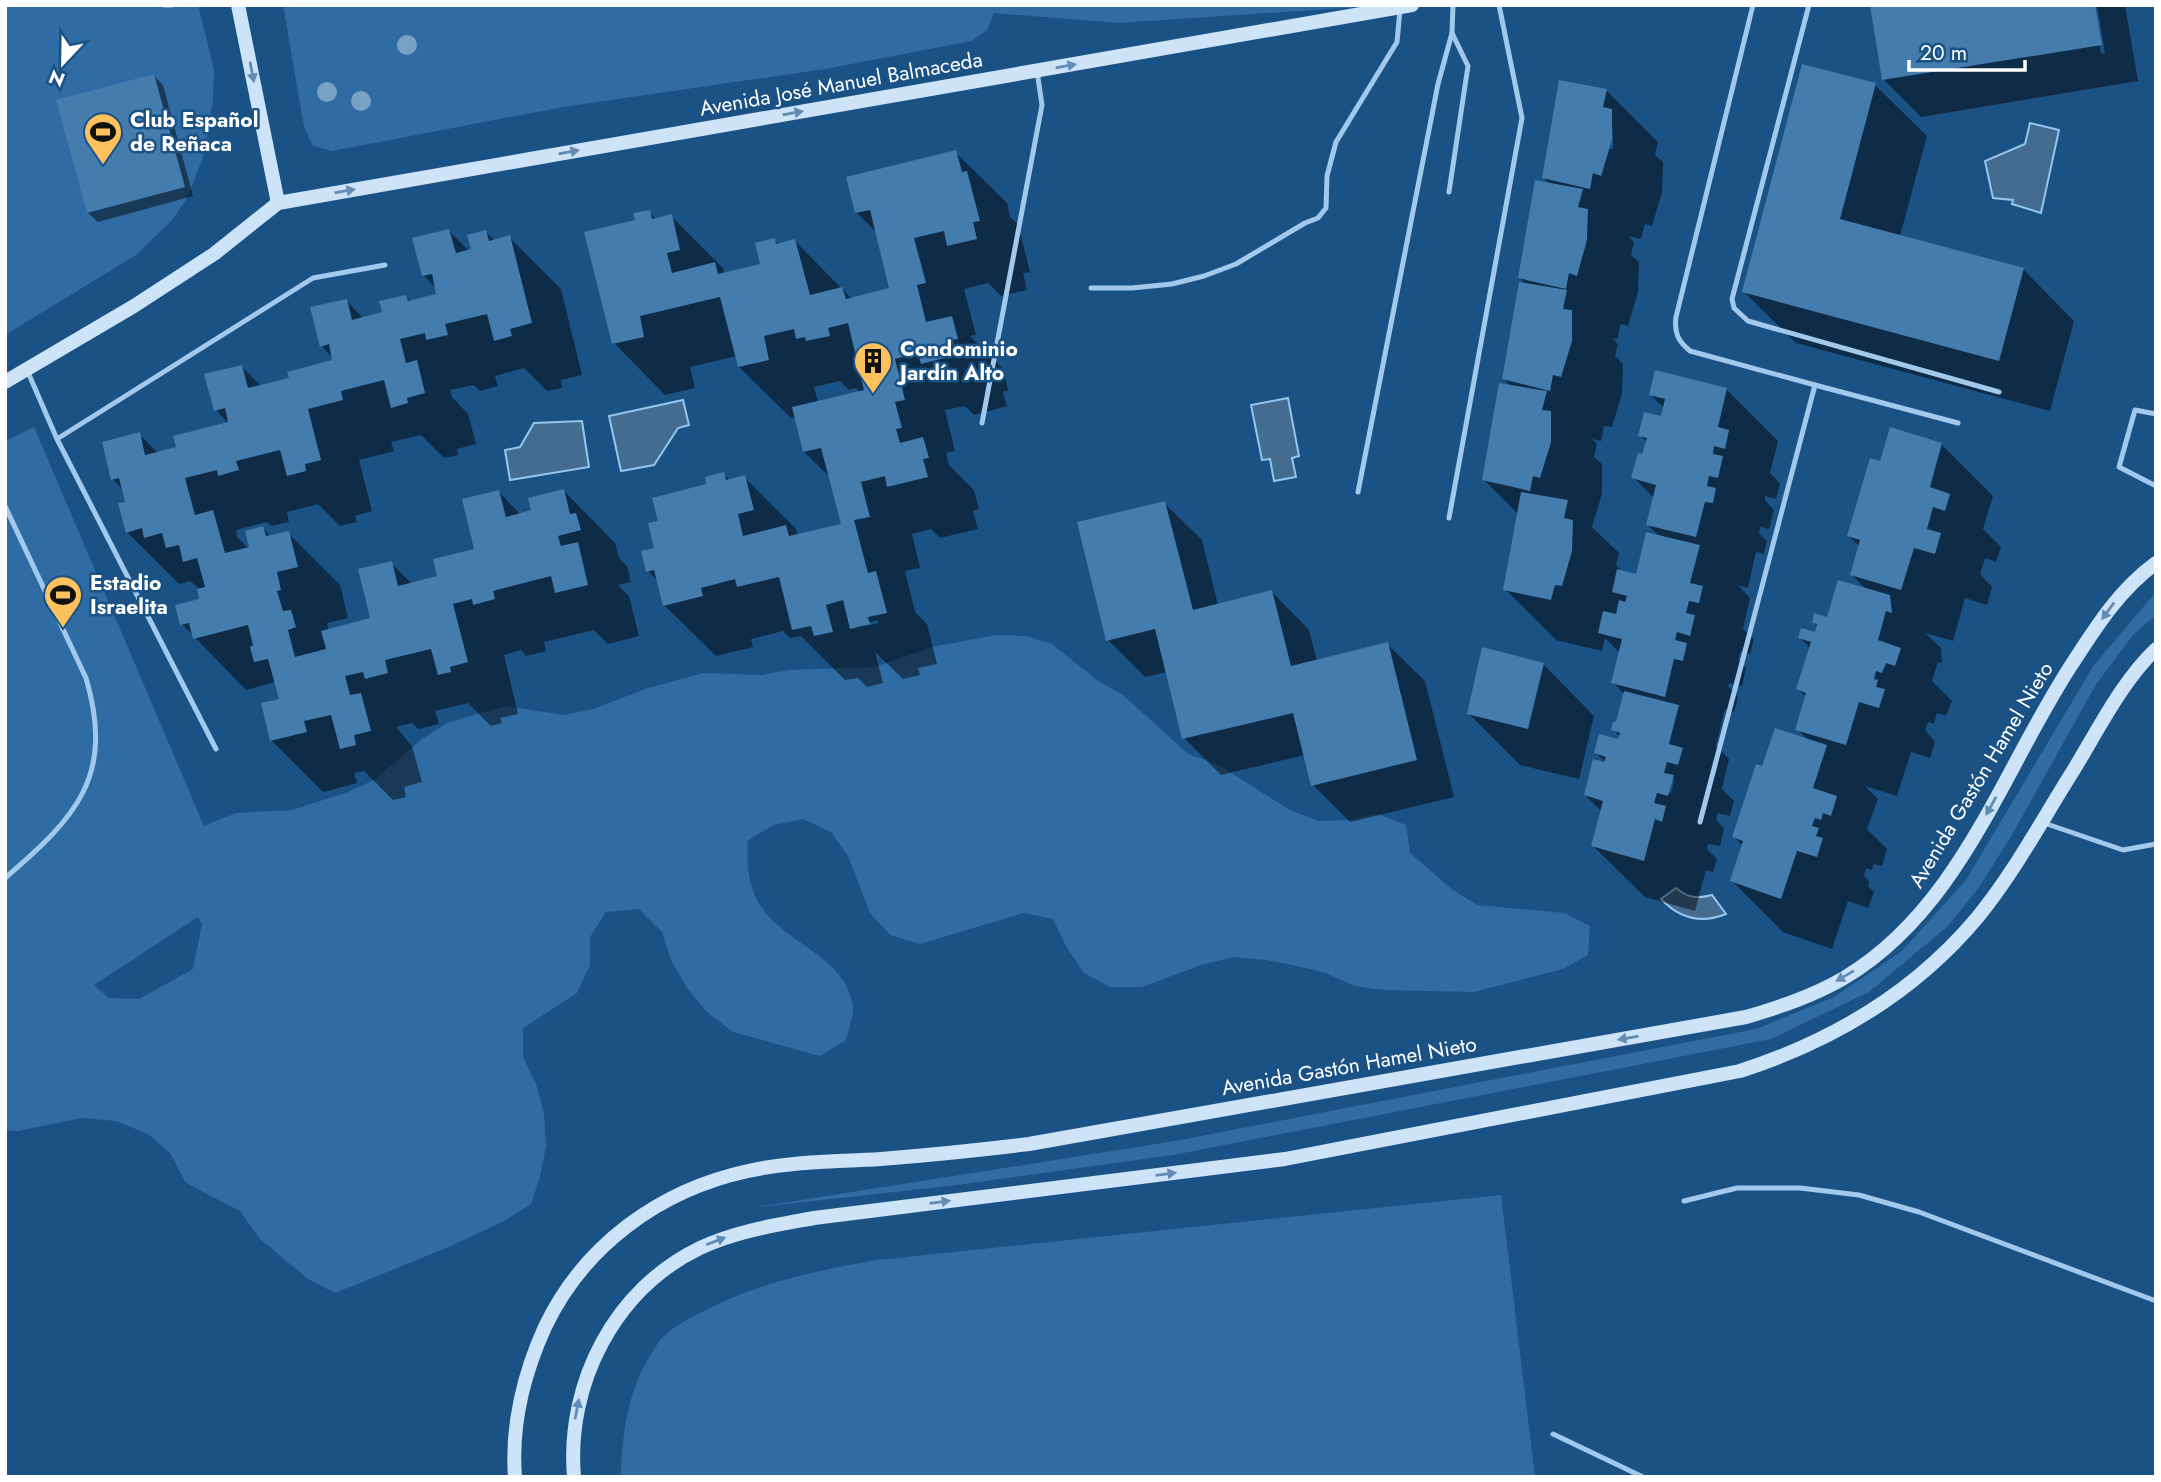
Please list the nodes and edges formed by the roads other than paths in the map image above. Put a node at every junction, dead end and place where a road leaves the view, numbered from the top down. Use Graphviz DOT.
graph roads {
  1 [pos="164,5"];
  2 [pos="173,5"];
  3 [pos="238,5"];
  4 [pos="1453,5"];
  5 [pos="1499,5"];
  6 [pos="1753,5"];
  7 [pos="1809,5"];
  8 [pos="1406,6"];
  9 [pos="1452,33"];
  10 [pos="1037,71"];
  11 [pos="1449,192"];
  12 [pos="278,203"];
  13 [pos="385,265"];
  14 [pos="1091,288"];
  15 [pos="27,370"];
  16 [pos="5,382"];
  17 [pos="1815,385"];
  18 [pos="1998,392"];
  19 [pos="2156,414"];
  20 [pos="1958,423"];
  21 [pos="982,424"];
  22 [pos="57,439"];
  23 [pos="2156,486"];
  24 [pos="1358,492"];
  25 [pos="5,506"];
  26 [pos="1449,518"];
  27 [pos="2156,563"];
  28 [pos="2156,649"];
  29 [pos="216,749"];
  30 [pos="1700,822"];
  31 [pos="2041,822"];
  32 [pos="2156,844"];
  33 [pos="5,878"];
  34 [pos="1684,1201"];
  35 [pos="2156,1301"];
  36 [pos="1553,1434"];
  37 [pos="515,1477"];
  38 [pos="574,1477"];
  39 [pos="1643,1477"];
  1 -- 2 [label="lane"];
  3 -- 12 [label="main road, one-way"];
  4 -- 9 [label="lane"];
  5 -- 26 [label="lane"];
  6 -- 17 [label="lane"];
  7 -- 18 [label="lane"];
  10 -- 8 [label="main road, Avenida José Manuel Balmaceda, one-way"];
  8 -- 14 [label="lane"];
  9 -- 11 [label="lane"];
  9 -- 24 [label="lane"];
  12 -- 10 [label="main road, Avenida José Manuel Balmaceda, one-way"];
  10 -- 21 [label="lane"];
  12 -- 15 [label="main road"];
  13 -- 22 [label="lane"];
  15 -- 16 [label="main road"];
  15 -- 22 [label="lane"];
  17 -- 20 [label="lane"];
  17 -- 30 [label="lane"];
  19 -- 23 [label="lane"];
  22 -- 29 [label="lane"];
  25 -- 33 [label="lane"];
  27 -- 37 [label="main road, Avenida Gastón Hamel Nieto, one-way"];
  28 -- 31 [label="main road"];
  31 -- 32 [label="lane"];
  38 -- 31 [label="main road, one-way"];
  34 -- 35 [label="lane"];
  36 -- 39 [label="lane"];
}
